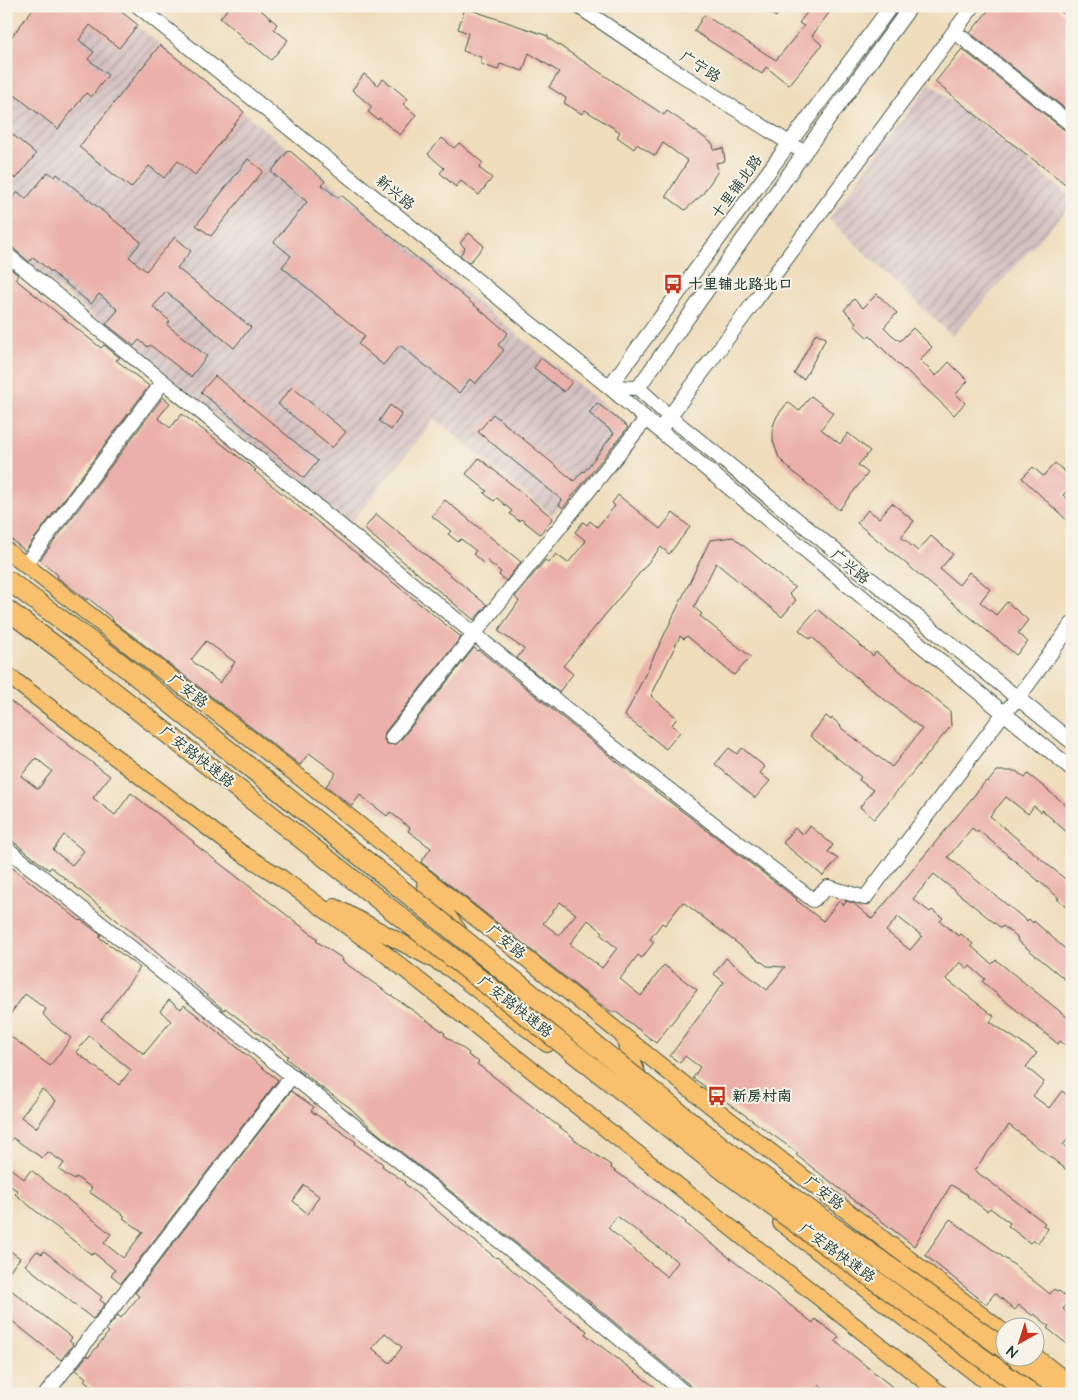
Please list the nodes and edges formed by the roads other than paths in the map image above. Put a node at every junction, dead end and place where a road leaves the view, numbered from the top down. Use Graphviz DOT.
graph roads {
  1 [pos="138,6"];
  2 [pos="891,6"];
  3 [pos="911,6"];
  4 [pos="974,6"];
  5 [pos="578,7"];
  6 [pos="955,32"];
  7 [pos="1072,126"];
  8 [pos="790,142"];
  9 [pos="804,153"];
  10 [pos="6,254"];
  11 [pos="163,382"];
  12 [pos="610,387"];
  13 [pos="638,388"];
  14 [pos="670,417"];
  15 [pos="646,419"];
  16 [pos="659,430"];
  17 [pos="6,550"];
  18 [pos="25,565"];
  19 [pos="6,579"];
  20 [pos="6,609"];
  21 [pos="1072,624"];
  22 [pos="475,635"];
  23 [pos="6,674"];
  24 [pos="1018,698"];
  25 [pos="1003,714"];
  26 [pos="392,737"];
  27 [pos="1072,742"];
  28 [pos="1072,769"];
  29 [pos="6,848"];
  30 [pos="410,865"];
  31 [pos="280,877"];
  32 [pos="622,1035"];
  33 [pos="292,1076"];
  34 [pos="643,1090"];
  35 [pos="996,1326"];
  36 [pos="996,1343"];
  37 [pos="1046,1365"];
  38 [pos="1030,1368"];
  39 [pos="1072,1385"];
  40 [pos="46,1394"];
  41 [pos="686,1394"];
  42 [pos="941,1394"];
  43 [pos="1002,1394"];
  44 [pos="1031,1394"];
  45 [pos="1067,1394"];
  1 -- 12 [label="street, 新兴路"];
  2 -- 8 [label="street, 十里铺北路"];
  3 -- 9 [label="street"];
  4 -- 6 [label="street"];
  5 -- 8 [label="street, 广宁路"];
  6 -- 7 [label="street"];
  6 -- 14 [label="street"];
  8 -- 9 [label="street, 广宁路"];
  8 -- 12 [label="street, 十里铺北路"];
  9 -- 13 [label="street"];
  10 -- 11 [label="street"];
  11 -- 18 [label="street"];
  11 -- 22 [label="street"];
  12 -- 13 [label="street"];
  12 -- 15 [label="street, 广兴路"];
  13 -- 14 [label="street, 广兴路"];
  14 -- 16 [label="street"];
  14 -- 24 [label="street, 广兴路"];
  15 -- 16 [label="street, 广兴路"];
  15 -- 22 [label="street"];
  16 -- 25 [label="street, 广兴路"];
  17 -- 18 [label="main road, 广安路"];
  18 -- 30 [label="main road, 广安路"];
  19 -- 36 [label="highway, 广安路快速路, bridge"];
  20 -- 44 [label="highway, 广安路快速路, bridge"];
  21 -- 24 [label="street"];
  22 -- 25 [label="street"];
  22 -- 26 [label="street"];
  23 -- 31 [label="main road"];
  24 -- 25 [label="street"];
  24 -- 27 [label="street, 广兴路"];
  25 -- 28 [label="street, 广兴路"];
  29 -- 33 [label="street"];
  30 -- 32 [label="main road, 广安路"];
  30 -- 34 [label="main road"];
  31 -- 42 [label="main road"];
  31 -- 43 [label="main road"];
  32 -- 34 [label="main road"];
  32 -- 35 [label="main road, 广安路"];
  33 -- 40 [label="street"];
  33 -- 41 [label="street"];
  34 -- 44 [label="main road"];
  37 -- 39 [label="main road"];
  38 -- 45 [label="highway"];
}
